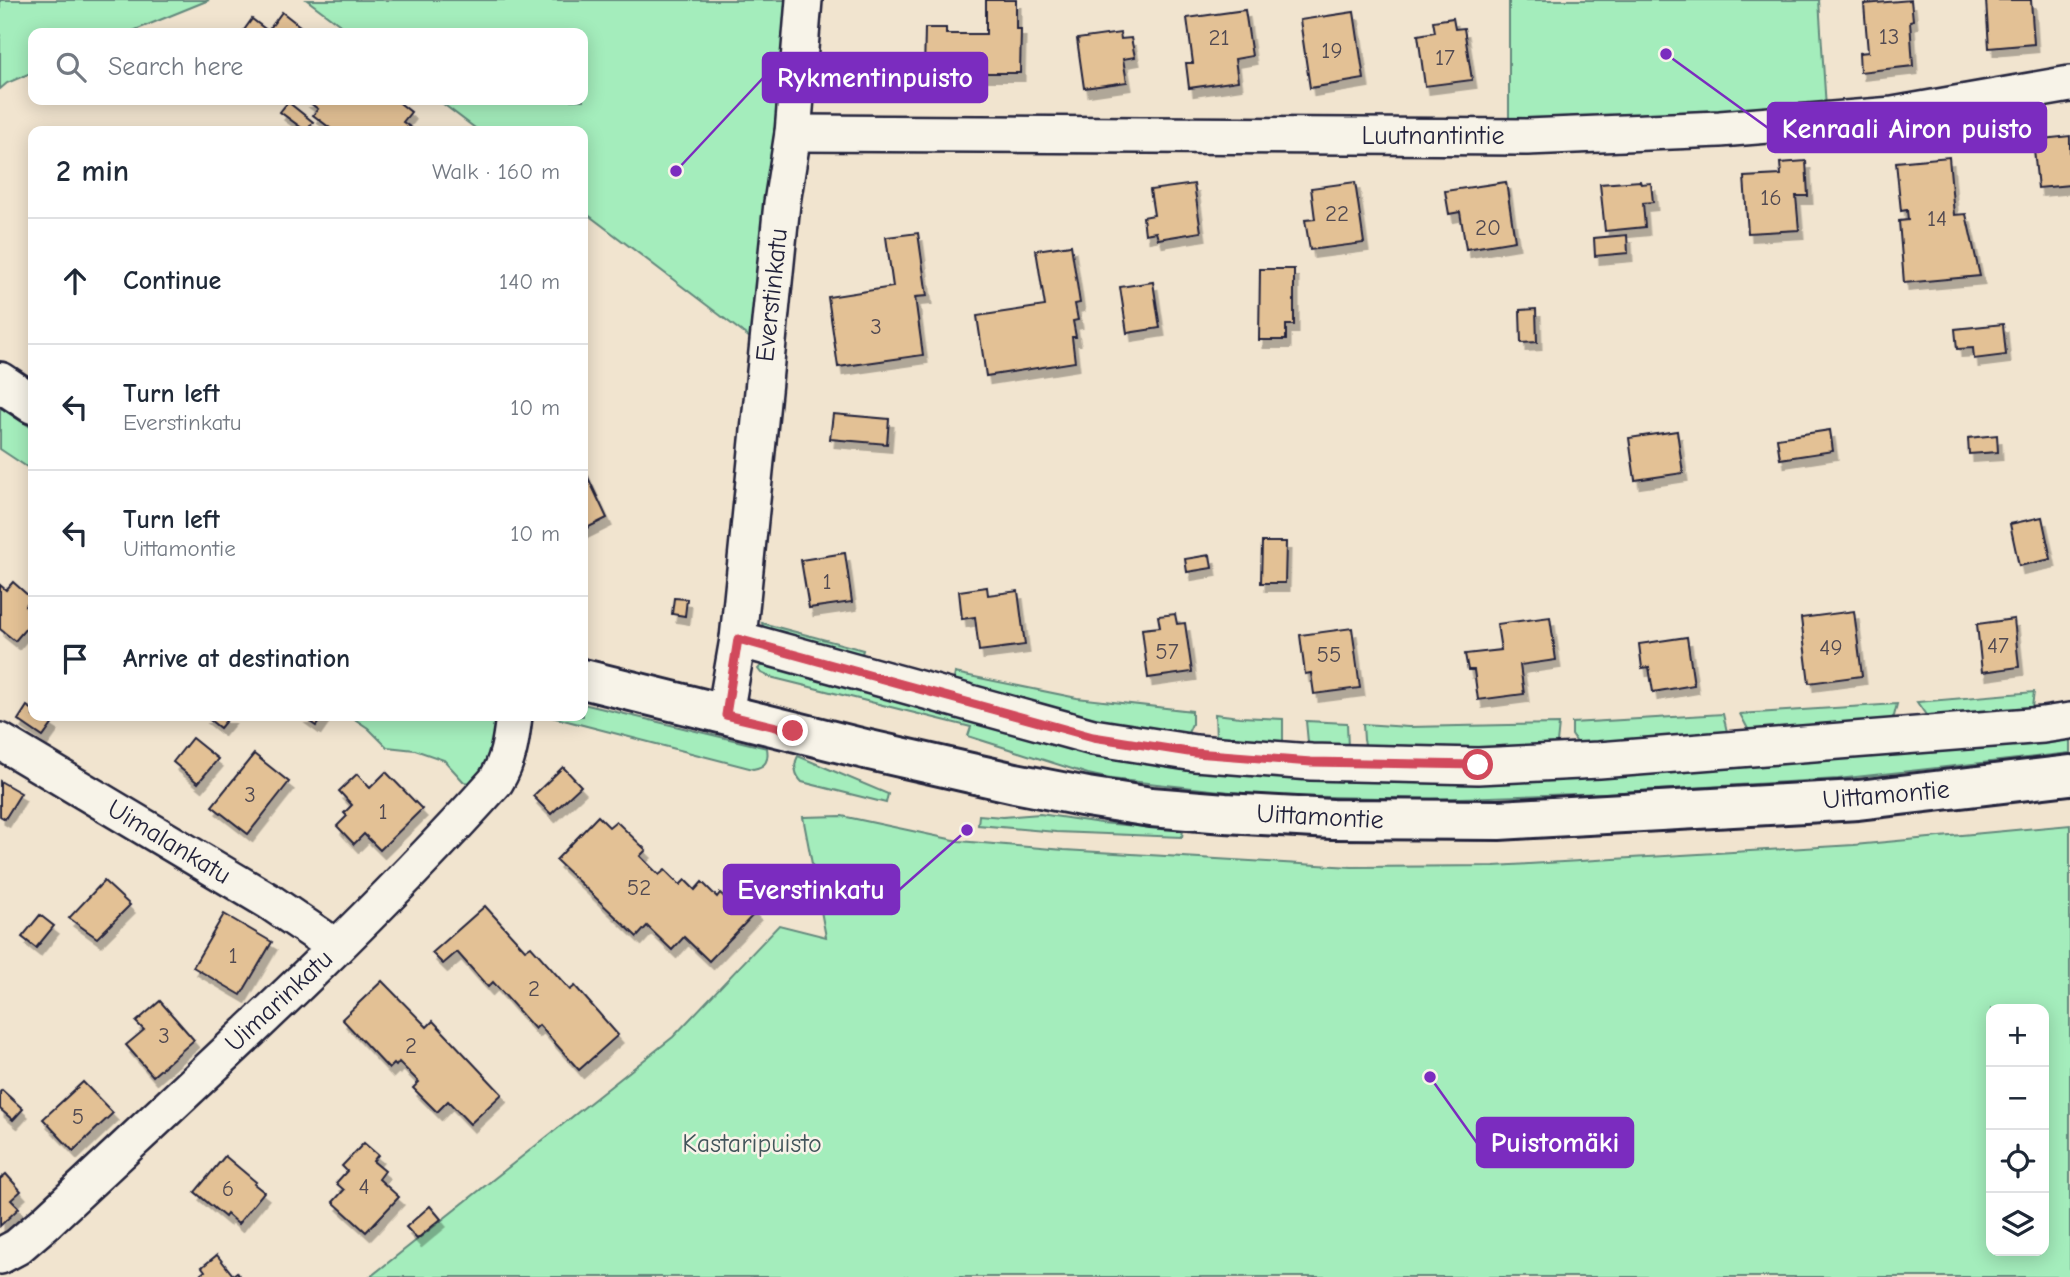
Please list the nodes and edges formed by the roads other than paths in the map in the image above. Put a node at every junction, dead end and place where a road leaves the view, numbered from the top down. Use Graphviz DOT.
graph roads {
  1 [pos="804,0"];
  2 [pos="2070,83"];
  3 [pos="793,133"];
  4 [pos="0,382"];
  5 [pos="28,401"];
  6 [pos="738,639"];
  7 [pos="588,680"];
  8 [pos="726,715"];
  9 [pos="513,721"];
  10 [pos="2070,721"];
  11 [pos="0,741"];
  12 [pos="2070,775"];
  13 [pos="336,947"];
  14 [pos="0,1256"];
  1 -- 3 [label="street, Everstinkatu"];
  2 -- 3 [label="street, Luutnantintie"];
  3 -- 6 [label="street, Everstinkatu"];
  4 -- 5 [label="street"];
  6 -- 8 [label="street, Everstinkatu"];
  6 -- 10 [label="street"];
  7 -- 8 [label="street, Uittamontie"];
  8 -- 12 [label="street, Uittamontie"];
  9 -- 13 [label="street, Uimarinkatu"];
  11 -- 13 [label="street, Uimalankatu"];
  13 -- 14 [label="street, Uimarinkatu"];
}
